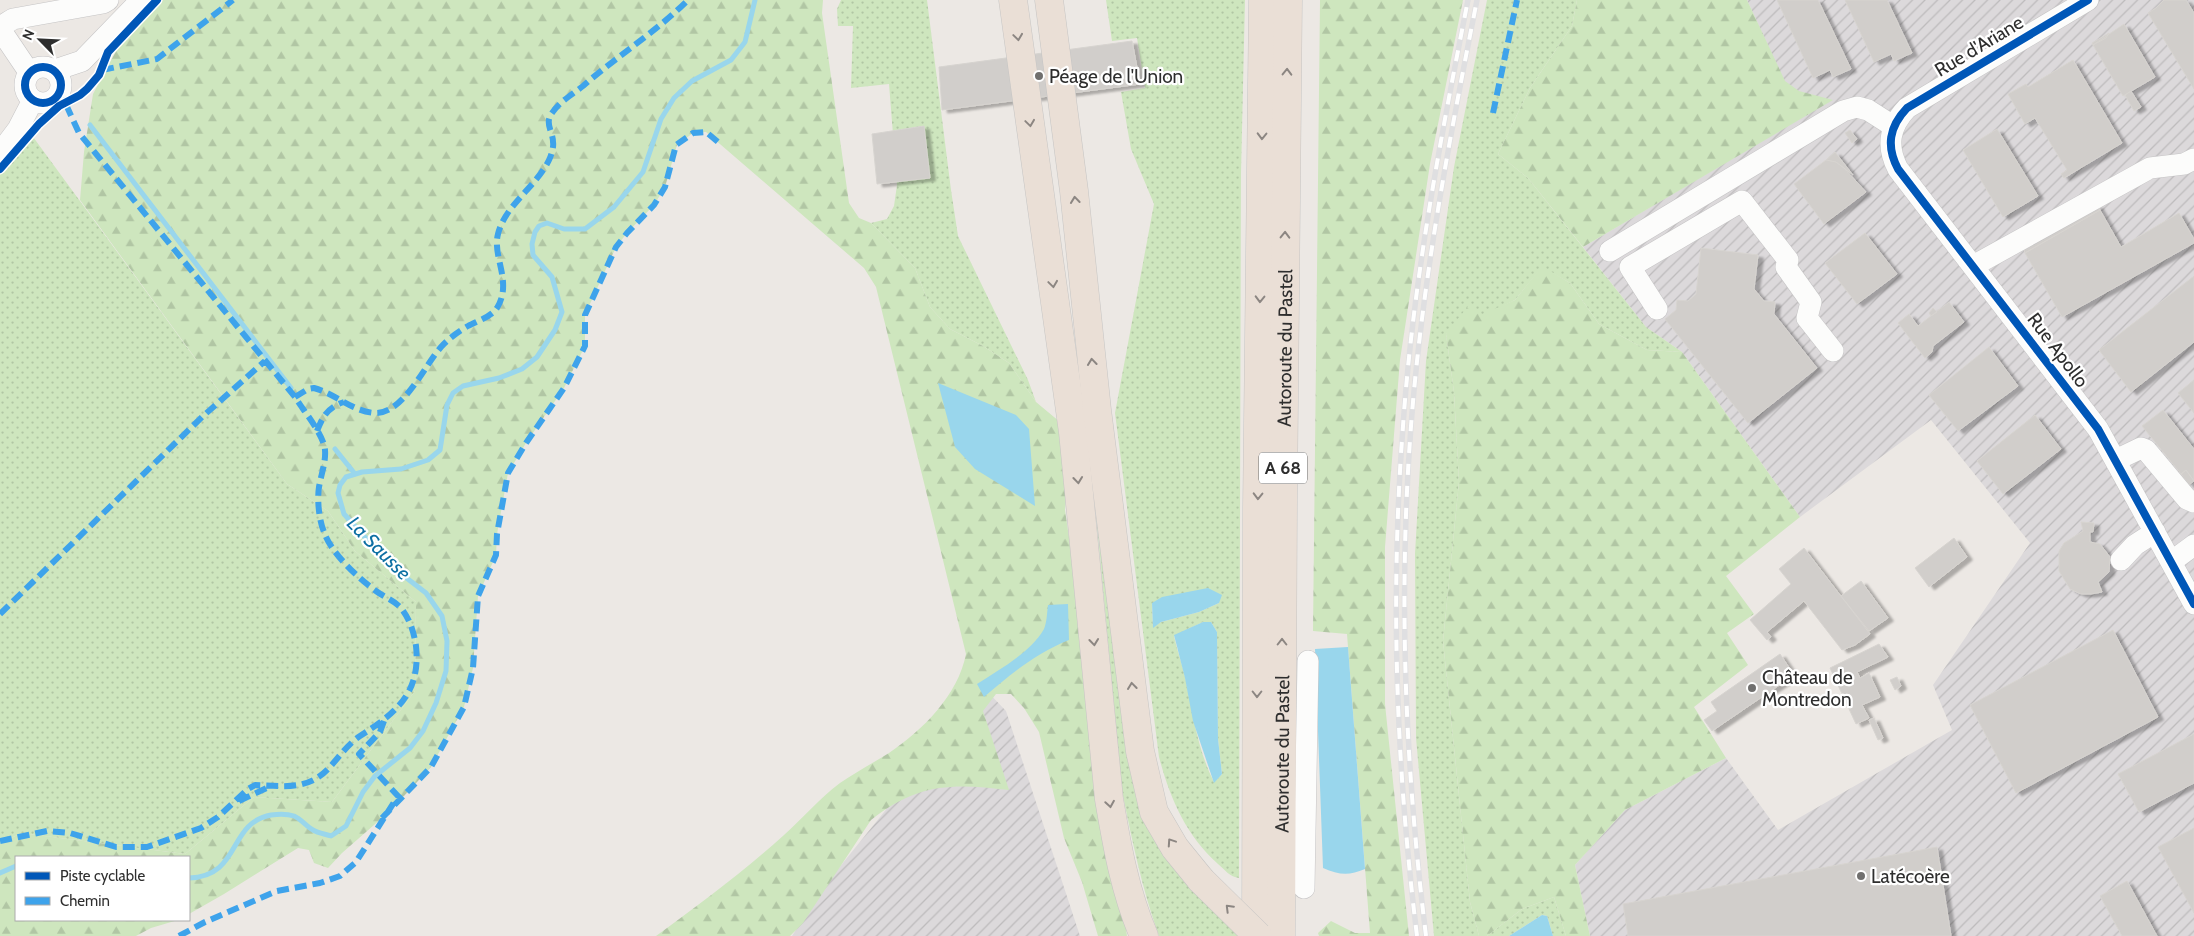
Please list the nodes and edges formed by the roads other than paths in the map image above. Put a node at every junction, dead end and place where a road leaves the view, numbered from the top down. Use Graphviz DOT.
graph roads {
  1 [pos="108,0"];
  2 [pos="141,0"];
  3 [pos="1014,0"];
  4 [pos="1049,0"];
  5 [pos="1263,0"];
  6 [pos="1288,0"];
  7 [pos="2088,0"];
  8 [pos="0,28"];
  9 [pos="55,70"];
  10 [pos="29,72"];
  11 [pos="33,100"];
  12 [pos="1893,126"];
  13 [pos="0,153"];
  14 [pos="2194,159"];
  15 [pos="1727,181"];
  16 [pos="1742,201"];
  17 [pos="1610,251"];
  18 [pos="1973,266"];
  19 [pos="1657,308"];
  20 [pos="1832,351"];
  21 [pos="2116,460"];
  22 [pos="2194,502"];
  23 [pos="2155,532"];
  24 [pos="2194,546"];
  25 [pos="2122,560"];
  26 [pos="2171,562"];
  27 [pos="2194,604"];
  28 [pos="1308,661"];
  29 [pos="1282,859"];
  30 [pos="1144,936"];
  31 [pos="1257,936"];
  32 [pos="1281,936"];
  1 -- 8 [label="street"];
  2 -- 9 [label="street"];
  3 -- 30 [label="highway, one-way"];
  31 -- 4 [label="highway, one-way, bridge"];
  5 -- 31 [label="highway, Autoroute du Pastel / A 68, one-way"];
  29 -- 6 [label="highway, Autoroute du Pastel / A 68, one-way"];
  7 -- 12 [label="street, Rue d'Ariane"];
  8 -- 10 [label="street"];
  9 -- 10 [label="street"];
  9 -- 11 [label="street"];
  10 -- 11 [label="street"];
  11 -- 13 [label="street"];
  12 -- 15 [label="street"];
  12 -- 18 [label="street, Rue Apollo"];
  14 -- 18 [label="street"];
  15 -- 16 [label="street"];
  15 -- 17 [label="street"];
  16 -- 19 [label="street"];
  16 -- 20 [label="street"];
  18 -- 21 [label="street, Rue Apollo"];
  21 -- 22 [label="street"];
  21 -- 23 [label="street, Rue Apollo"];
  23 -- 25 [label="street"];
  23 -- 26 [label="street, Rue Apollo"];
  24 -- 26 [label="street"];
  26 -- 27 [label="street, Rue Apollo"];
  28 -- 29 [label="street"];
  29 -- 32 [label="highway, Autoroute du Pastel / A 68"];
}
